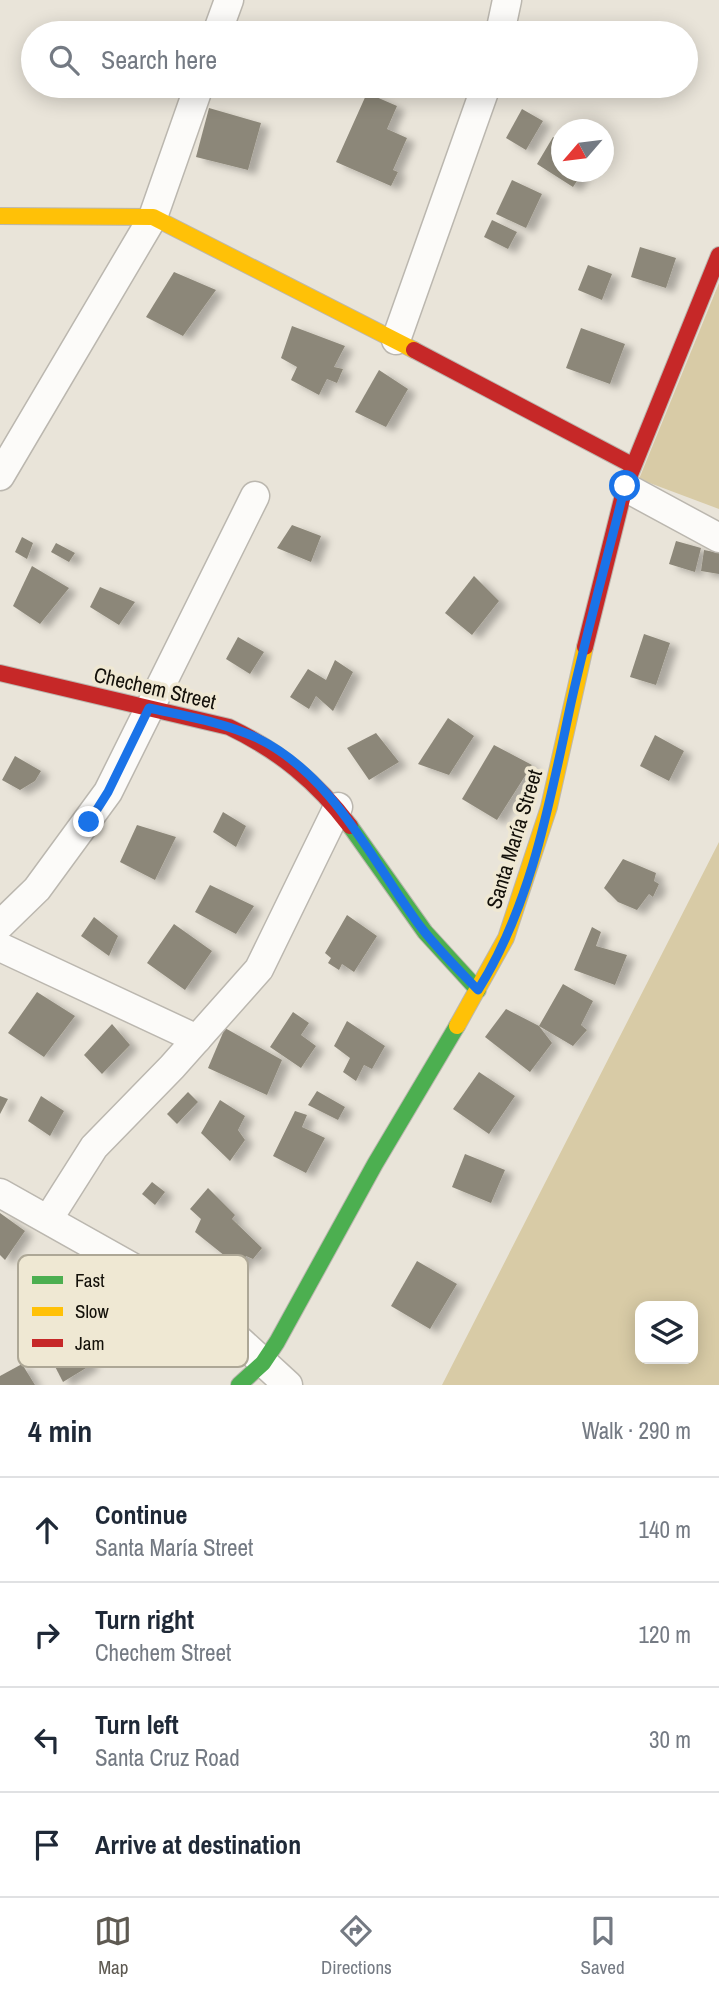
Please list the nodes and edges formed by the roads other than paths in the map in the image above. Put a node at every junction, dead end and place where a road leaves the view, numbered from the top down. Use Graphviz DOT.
graph roads {
  1 [pos="229,0"];
  2 [pos="508,0"];
  3 [pos="221,21"];
  4 [pos="502,21"];
  5 [pos="195,98"];
  6 [pos="482,98"];
  7 [pos="0,216"];
  8 [pos="153,217"];
  9 [pos="719,255"];
  10 [pos="396,340"];
  11 [pos="0,476"];
  12 [pos="629,476"];
  13 [pos="255,496"];
  14 [pos="719,538"];
  15 [pos="0,673"];
  16 [pos="149,708"];
  17 [pos="338,807"];
  18 [pos="0,925"];
  19 [pos="0,947"];
  20 [pos="478,990"];
  21 [pos="197,1039"];
  22 [pos="0,1193"];
  23 [pos="49,1218"];
  24 [pos="113,1255"];
  25 [pos="248,1349"];
  26 [pos="263,1363"];
  27 [pos="239,1385"];
  28 [pos="288,1385"];
  1 -- 3 [label="street"];
  2 -- 4 [label="street"];
  5 -- 8 [label="street"];
  6 -- 10 [label="street"];
  7 -- 8 [label="street"];
  8 -- 10 [label="street"];
  8 -- 11 [label="street"];
  9 -- 12 [label="street, Santa María Street"];
  10 -- 12 [label="street"];
  12 -- 14 [label="street"];
  12 -- 20 [label="street, Santa María Street"];
  13 -- 16 [label="street"];
  15 -- 16 [label="street, Chechem Street"];
  16 -- 17 [label="street, Chechem Street"];
  16 -- 18 [label="street"];
  17 -- 20 [label="street, Chechem Street"];
  17 -- 21 [label="street"];
  19 -- 21 [label="street"];
  20 -- 26 [label="street, Santa María Street"];
  21 -- 23 [label="street"];
  22 -- 23 [label="street"];
  23 -- 24 [label="street"];
  25 -- 26 [label="street"];
  26 -- 27 [label="street, Santa María Street"];
  26 -- 28 [label="street"];
}
